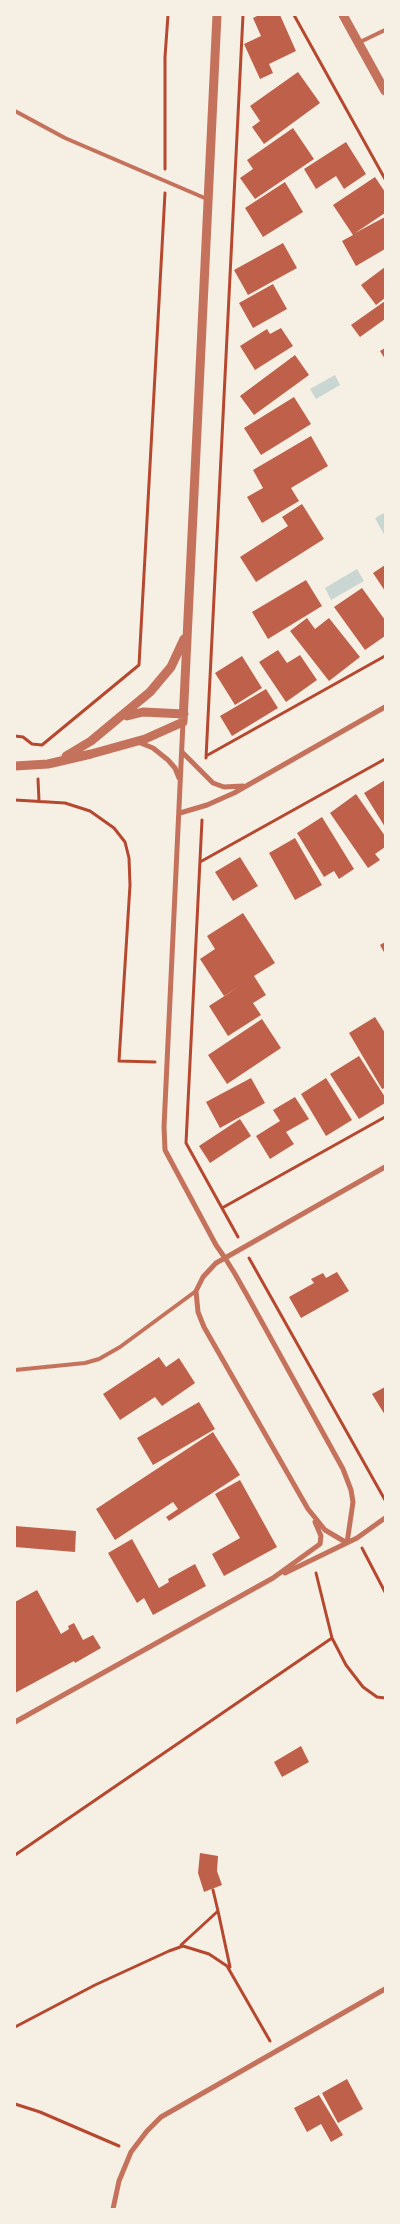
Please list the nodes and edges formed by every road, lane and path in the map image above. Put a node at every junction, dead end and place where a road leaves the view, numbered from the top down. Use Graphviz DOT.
graph roads {
  1 [pos="168,15"];
  2 [pos="217,15"];
  3 [pos="243,15"];
  4 [pos="294,15"];
  5 [pos="343,15"];
  6 [pos="385,30"];
  7 [pos="358,43"];
  8 [pos="385,91"];
  9 [pos="15,111"];
  10 [pos="385,179"];
  11 [pos="166,181"];
  12 [pos="209,200"];
  13 [pos="186,634"];
  14 [pos="385,656"];
  15 [pos="385,707"];
  16 [pos="183,718"];
  17 [pos="110,726"];
  18 [pos="15,736"];
  19 [pos="128,743"];
  20 [pos="182,752"];
  21 [pos="206,757"];
  22 [pos="385,759"];
  23 [pos="38,765"];
  24 [pos="15,766"];
  25 [pos="204,776"];
  26 [pos="180,783"];
  27 [pos="252,783"];
  28 [pos="15,800"];
  29 [pos="203,807"];
  30 [pos="180,813"];
  31 [pos="200,862"];
  32 [pos="167,1063"];
  33 [pos="190,1064"];
  34 [pos="385,1117"];
  35 [pos="385,1167"];
  36 [pos="222,1208"];
  37 [pos="244,1248"];
  38 [pos="225,1258"];
  39 [pos="196,1291"];
  40 [pos="15,1370"];
  41 [pos="385,1500"];
  42 [pos="308,1509"];
  43 [pos="385,1518"];
  44 [pos="346,1543"];
  45 [pos="366,1557"];
  46 [pos="313,1560"];
  47 [pos="273,1578"];
  48 [pos="385,1592"];
  49 [pos="332,1638"];
  50 [pos="385,1698"];
  51 [pos="15,1722"];
  52 [pos="15,1855"];
  53 [pos="213,1890"];
  54 [pos="218,1911"];
  55 [pos="178,1947"];
  56 [pos="230,1970"];
  57 [pos="385,1989"];
  58 [pos="15,2027"];
  59 [pos="276,2050"];
  60 [pos="15,2104"];
  61 [pos="131,2152"];
  62 [pos="113,2209"];
  1 -- 11 [label="path"];
  2 -- 12 [label="street"];
  3 -- 21 [label="path"];
  4 -- 10 [label="path"];
  5 -- 7 [label="street"];
  6 -- 7 [label="lane"];
  7 -- 8 [label="street"];
  9 -- 11 [label="lane"];
  11 -- 12 [label="lane"];
  11 -- 18 [label="path"];
  12 -- 13 [label="street"];
  13 -- 16 [label="street"];
  13 -- 17 [label="street"];
  14 -- 21 [label="path"];
  15 -- 27 [label="street"];
  16 -- 17 [label="street"];
  16 -- 19 [label="street"];
  16 -- 20 [label="street"];
  17 -- 23 [label="street"];
  19 -- 23 [label="street"];
  19 -- 26 [label="street"];
  20 -- 25 [label="street"];
  20 -- 26 [label="street"];
  21 -- 25 [label="path"];
  22 -- 31 [label="path"];
  23 -- 24 [label="street"];
  25 -- 27 [label="street"];
  26 -- 30 [label="street"];
  27 -- 29 [label="street"];
  28 -- 32 [label="path"];
  29 -- 30 [label="street"];
  29 -- 31 [label="path"];
  30 -- 32 [label="street"];
  31 -- 33 [label="path"];
  32 -- 33 [label="path"];
  32 -- 38 [label="street"];
  33 -- 36 [label="path"];
  34 -- 36 [label="path"];
  35 -- 37 [label="street"];
  36 -- 37 [label="path"];
  37 -- 38 [label="street"];
  37 -- 41 [label="path"];
  38 -- 39 [label="street"];
  38 -- 44 [label="street"];
  39 -- 40 [label="lane"];
  39 -- 42 [label="street"];
  42 -- 44 [label="street"];
  42 -- 47 [label="street"];
  43 -- 44 [label="street"];
  44 -- 46 [label="street"];
  45 -- 48 [label="path"];
  46 -- 47 [label="street"];
  46 -- 49 [label="path"];
  47 -- 51 [label="street"];
  49 -- 50 [label="path"];
  49 -- 52 [label="path"];
  53 -- 54 [label="path"];
  54 -- 55 [label="path"];
  54 -- 56 [label="path"];
  55 -- 56 [label="path"];
  55 -- 58 [label="path"];
  56 -- 59 [label="path"];
  57 -- 59 [label="street"];
  59 -- 61 [label="street"];
  60 -- 61 [label="path"];
  61 -- 62 [label="street"];
}
